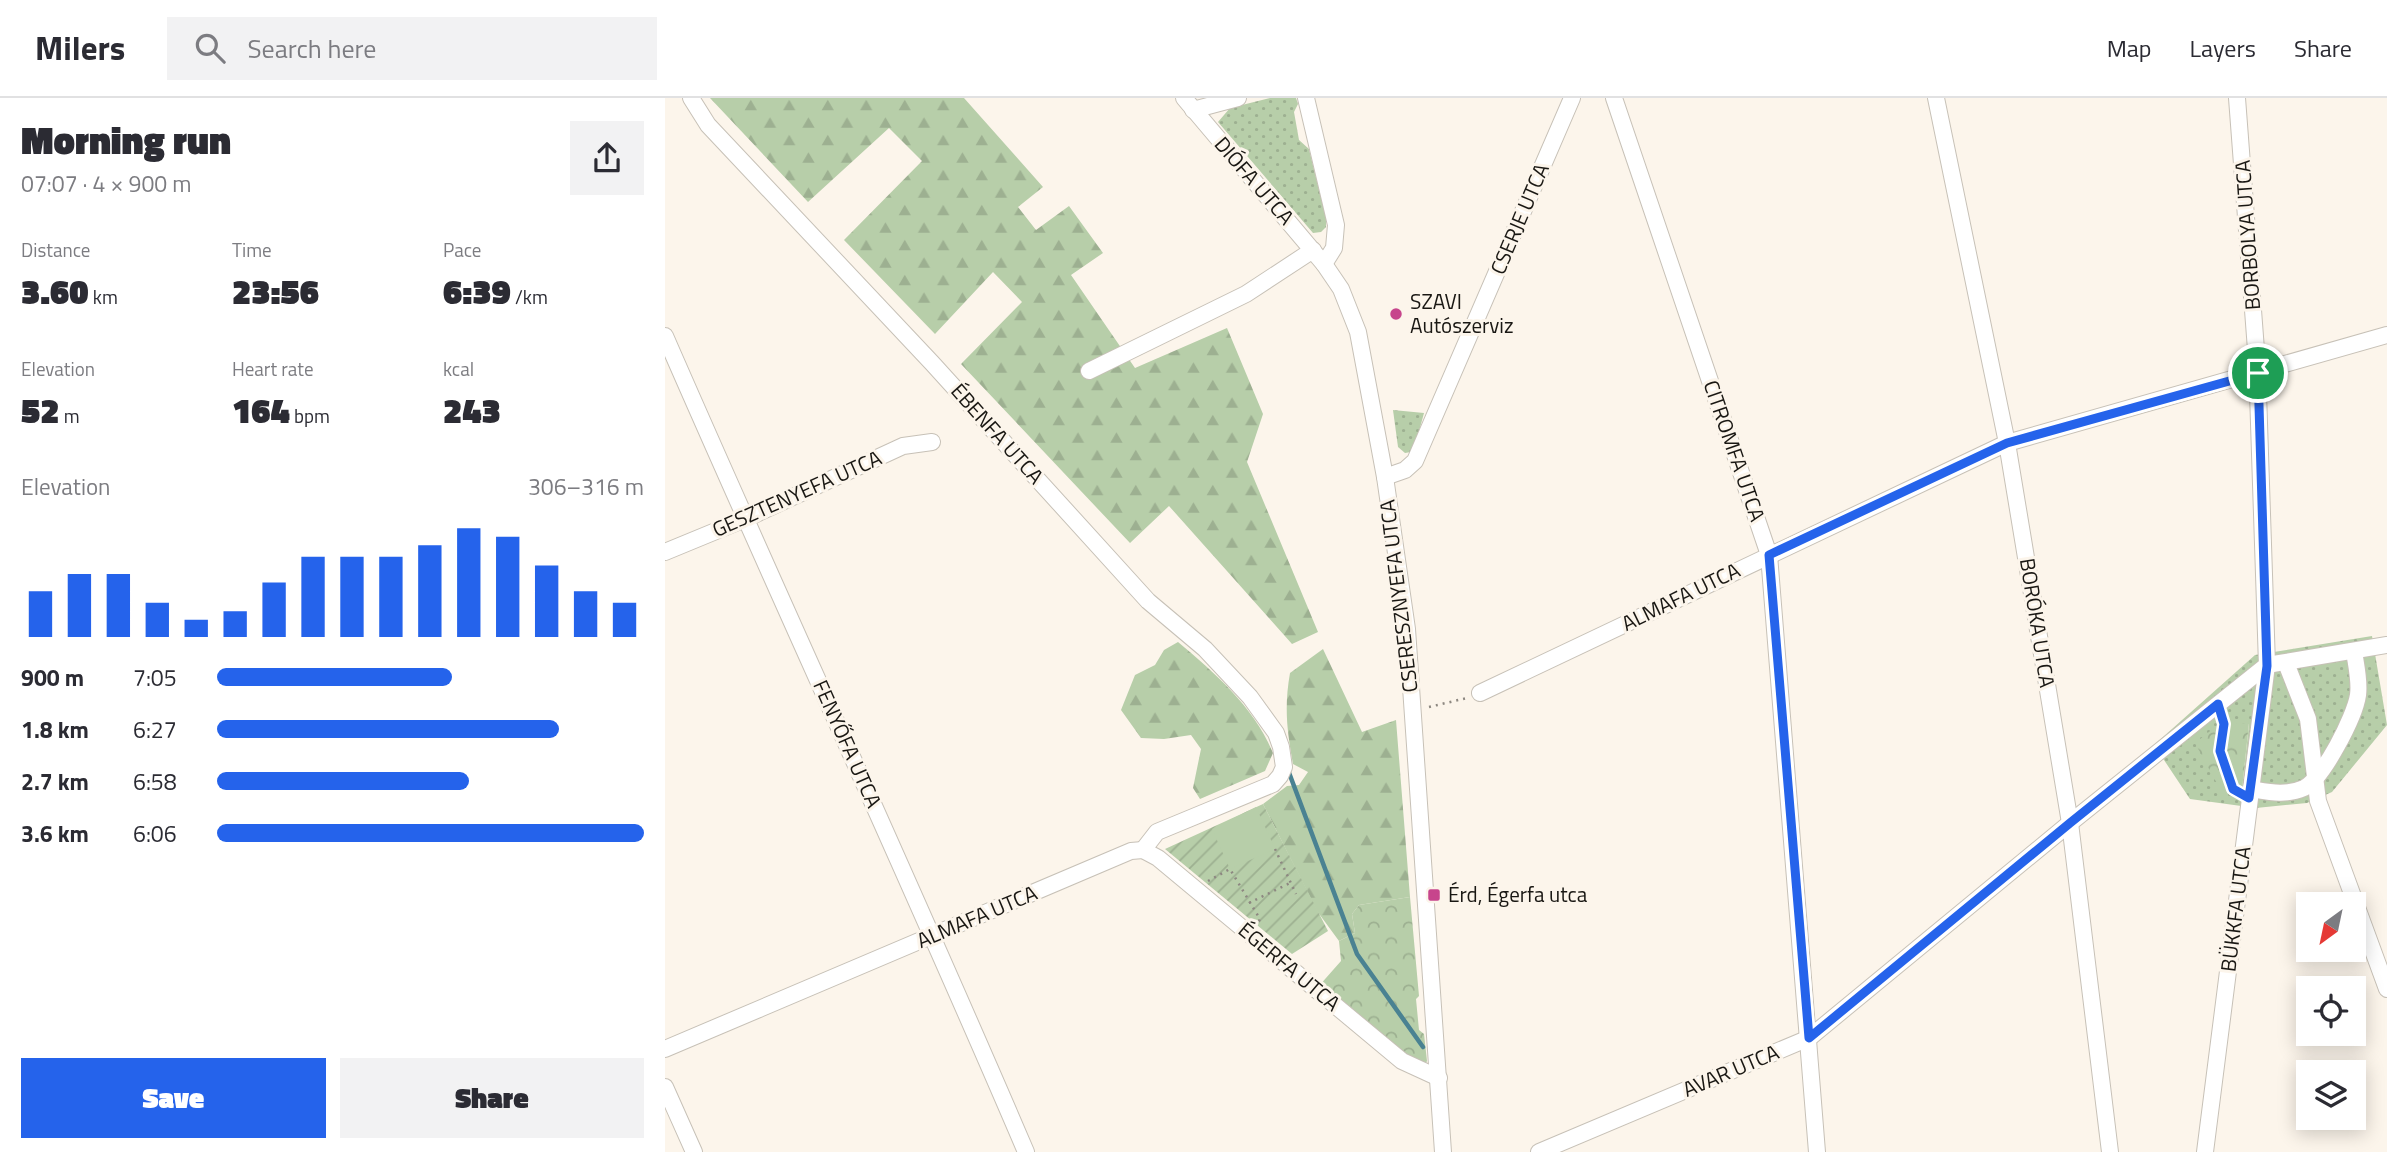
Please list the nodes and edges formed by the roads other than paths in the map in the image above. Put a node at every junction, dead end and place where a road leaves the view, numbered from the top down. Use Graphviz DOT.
graph roads {
  1 [pos="691,98"];
  2 [pos="1238,98"];
  3 [pos="1306,98"];
  4 [pos="1572,98"];
  5 [pos="1614,98"];
  6 [pos="1936,98"];
  7 [pos="2237,98"];
  8 [pos="1189,104"];
  9 [pos="1313,250"];
  10 [pos="1324,264"];
  11 [pos="2387,335"];
  12 [pos="665,336"];
  13 [pos="1089,371"];
  14 [pos="2258,373"];
  15 [pos="932,442"];
  16 [pos="2007,443"];
  17 [pos="1385,477"];
  18 [pos="745,519"];
  19 [pos="665,552"];
  20 [pos="1769,555"];
  21 [pos="2387,645"];
  22 [pos="2354,651"];
  23 [pos="2287,663"];
  24 [pos="2267,666"];
  25 [pos="1480,693"];
  26 [pos="1280,776"];
  27 [pos="2316,780"];
  28 [pos="2250,794"];
  29 [pos="2070,823"];
  30 [pos="1143,850"];
  31 [pos="934,935"];
  32 [pos="2387,989"];
  33 [pos="1809,1038"];
  34 [pos="665,1049"];
  35 [pos="1439,1078"];
  36 [pos="665,1087"];
  37 [pos="694,1152"];
  38 [pos="1026,1152"];
  39 [pos="1443,1152"];
  40 [pos="1539,1152"];
  41 [pos="1817,1152"];
  42 [pos="2110,1152"];
  43 [pos="2205,1152"];
  1 -- 26 [label="street, ÉBENFA UTCA"];
  2 -- 8 [label="street"];
  3 -- 10 [label="street"];
  4 -- 17 [label="street, CSERJE UTCA"];
  5 -- 20 [label="street, CITROMFA UTCA"];
  6 -- 16 [label="street, BORÓKA UTCA"];
  7 -- 14 [label="street, BORBOLYA UTCA"];
  8 -- 9 [label="street, DIÓFA UTCA"];
  9 -- 10 [label="street, DIÓFA UTCA"];
  9 -- 13 [label="street"];
  10 -- 17 [label="street, CSERESZNYEFA UTCA"];
  11 -- 14 [label="street, ALMAFA UTCA"];
  12 -- 18 [label="street, FENYŐFA UTCA"];
  14 -- 16 [label="street, ALMAFA UTCA"];
  14 -- 24 [label="street, BORBOLYA UTCA"];
  15 -- 18 [label="street, GESZTENYEFA UTCA"];
  16 -- 20 [label="street, ALMAFA UTCA"];
  16 -- 29 [label="street, BORÓKA UTCA"];
  17 -- 35 [label="street, CSERESZNYEFA UTCA"];
  18 -- 19 [label="street, GESZTENYEFA UTCA"];
  18 -- 31 [label="street, FENYŐFA UTCA"];
  20 -- 25 [label="street, ALMAFA UTCA"];
  20 -- 33 [label="street, CITROMFA UTCA"];
  21 -- 22 [label="street, AVAR UTCA"];
  22 -- 23 [label="street, AVAR UTCA"];
  22 -- 27 [label="street"];
  23 -- 24 [label="street, AVAR UTCA"];
  23 -- 27 [label="street"];
  24 -- 28 [label="street, BÜKKFA UTCA"];
  24 -- 29 [label="street, AVAR UTCA"];
  26 -- 30 [label="street, ALMAFA UTCA"];
  27 -- 28 [label="street"];
  27 -- 32 [label="street"];
  28 -- 43 [label="street, BÜKKFA UTCA"];
  29 -- 33 [label="street, AVAR UTCA"];
  29 -- 42 [label="street, BORÓKA UTCA"];
  30 -- 31 [label="street, ALMAFA UTCA"];
  30 -- 35 [label="street, ÉGERFA UTCA"];
  31 -- 34 [label="street, ALMAFA UTCA"];
  31 -- 38 [label="street, FENYŐFA UTCA"];
  33 -- 40 [label="street, AVAR UTCA"];
  33 -- 41 [label="street, CITROMFA UTCA"];
  35 -- 39 [label="street, CSERESZNYEFA UTCA"];
  36 -- 37 [label="street"];
}
